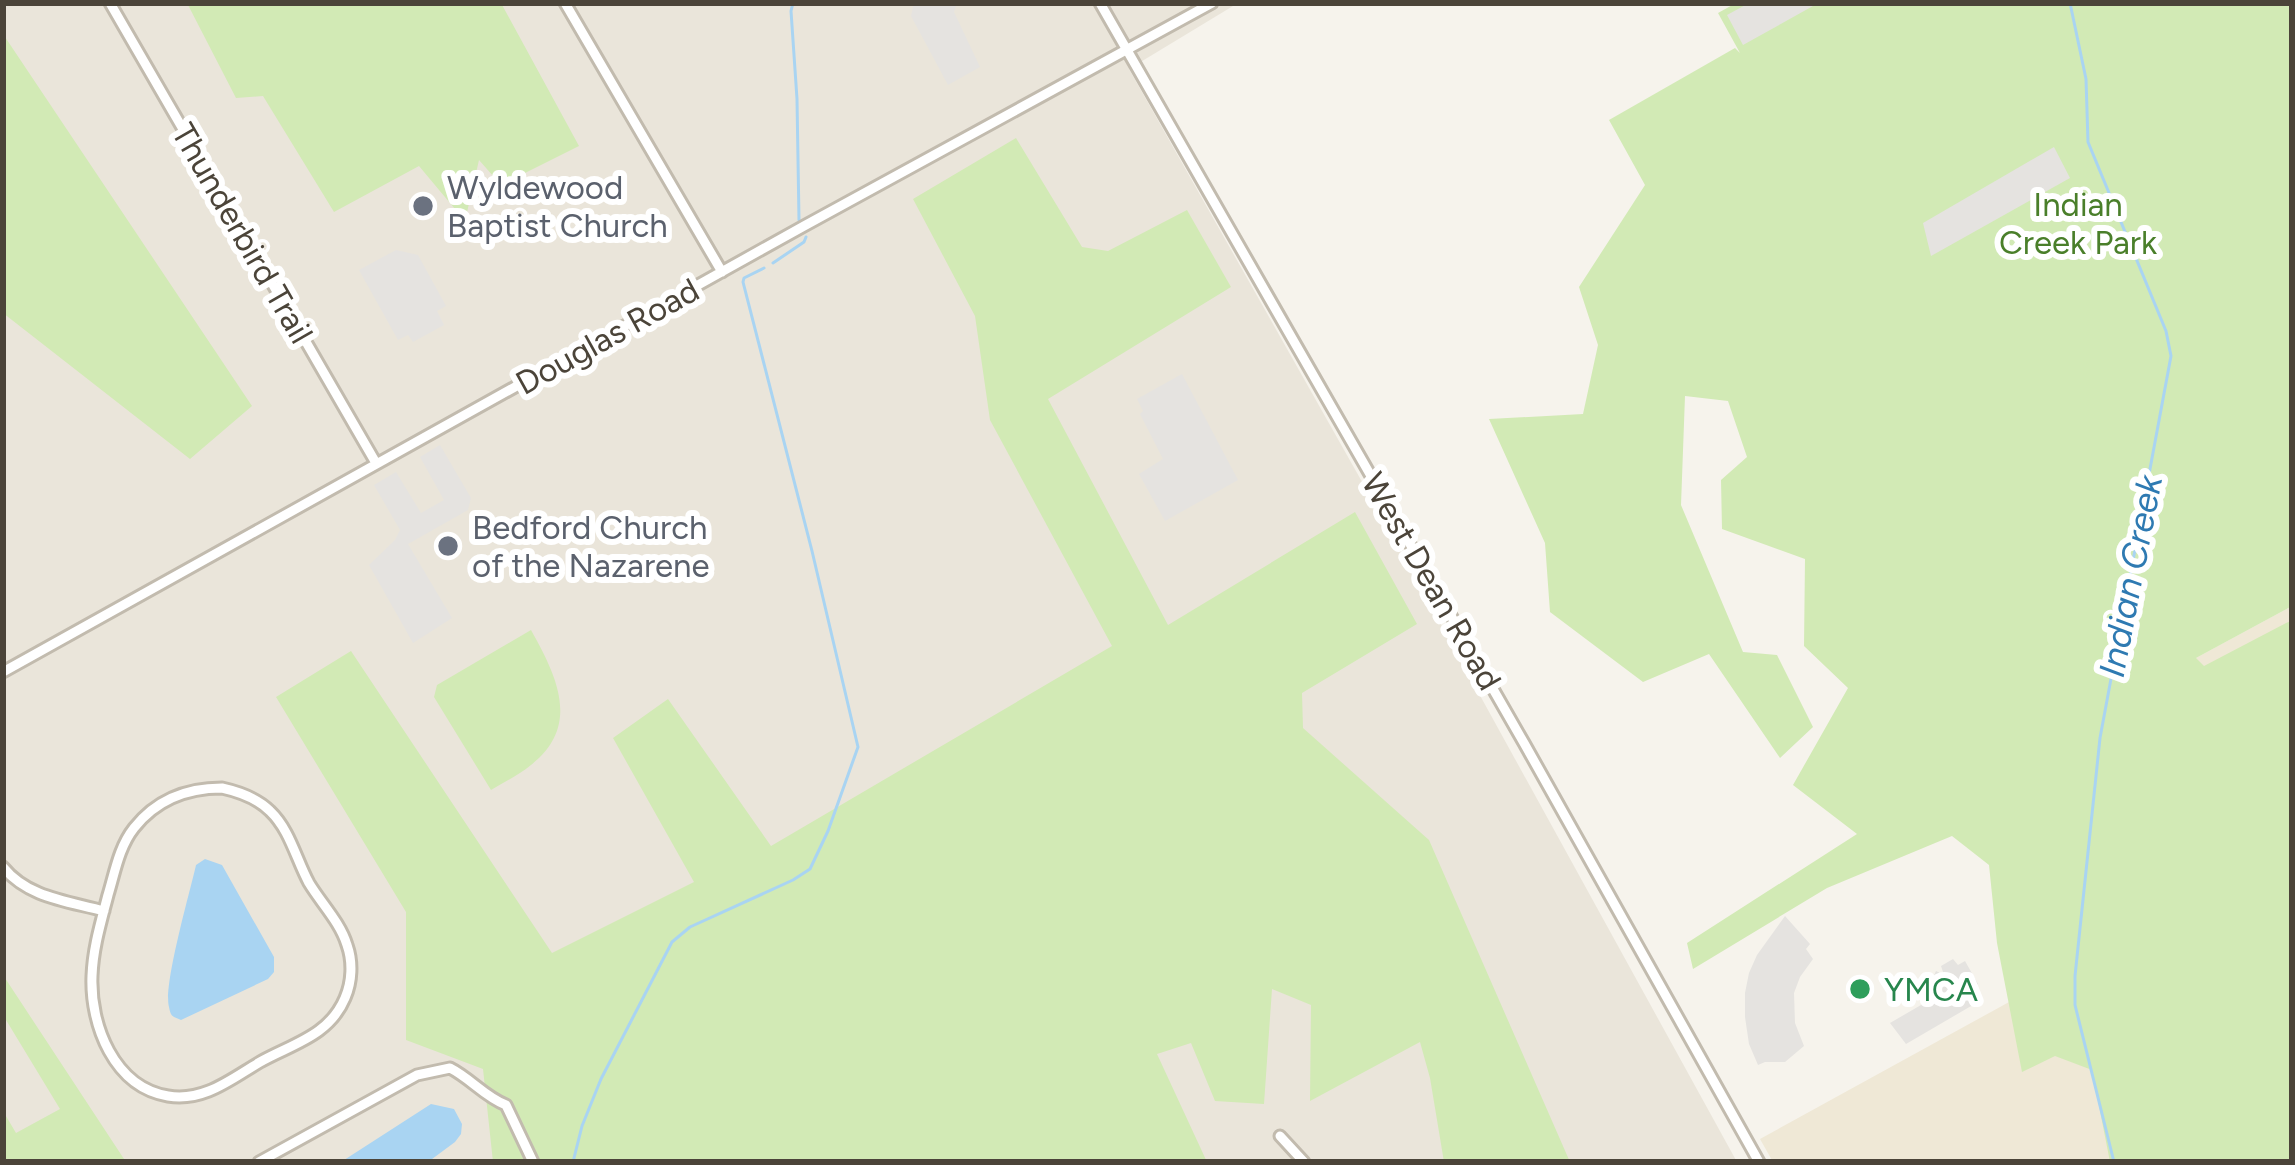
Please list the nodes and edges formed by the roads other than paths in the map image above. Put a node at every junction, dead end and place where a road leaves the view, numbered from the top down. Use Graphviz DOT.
graph roads {
  1 [pos="110,3"];
  2 [pos="565,3"];
  3 [pos="1100,3"];
  4 [pos="1212,3"];
  5 [pos="1127,49"];
  6 [pos="722,272"];
  7 [pos="376,463"];
  8 [pos="3,672"];
  9 [pos="3,867"];
  10 [pos="104,911"];
  11 [pos="1280,1136"];
  12 [pos="259,1162"];
  13 [pos="533,1162"];
  14 [pos="1304,1162"];
  15 [pos="1759,1162"];
  1 -- 7 [label="street, Thunderbird Trail"];
  2 -- 6 [label="street"];
  3 -- 5 [label="street, West Dean Road"];
  4 -- 5 [label="street, Douglas Road"];
  5 -- 6 [label="street, Douglas Road"];
  5 -- 15 [label="street, West Dean Road"];
  6 -- 7 [label="street, Douglas Road"];
  7 -- 8 [label="street, Douglas Road"];
  9 -- 10 [label="street"];
  10 -- 10 [label="street"];
  11 -- 14 [label="street"];
  12 -- 13 [label="street"];
}
